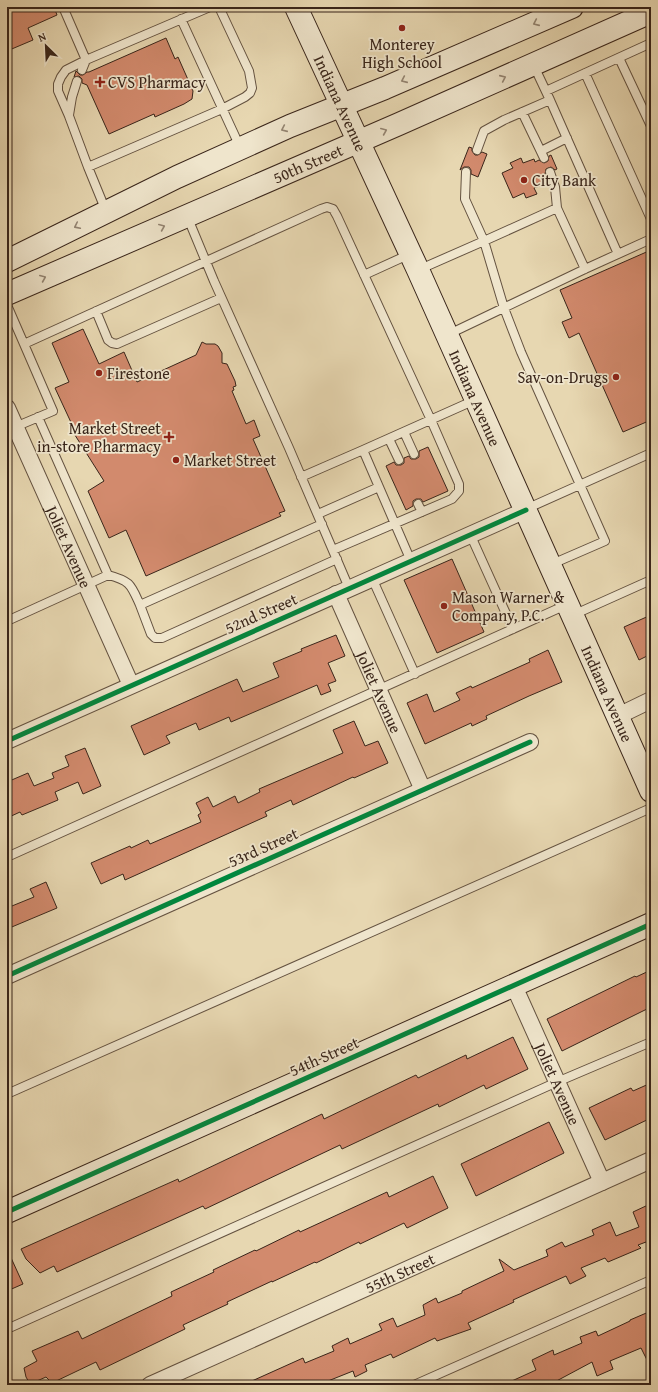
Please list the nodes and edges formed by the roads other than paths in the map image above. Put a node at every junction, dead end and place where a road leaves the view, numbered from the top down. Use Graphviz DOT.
graph roads {
  1 [pos="63,7"];
  2 [pos="210,7"];
  3 [pos="219,7"];
  4 [pos="296,7"];
  5 [pos="572,7"];
  6 [pos="650,15"];
  7 [pos="181,19"];
  8 [pos="651,43"];
  9 [pos="619,58"];
  10 [pos="86,60"];
  11 [pos="533,65"];
  12 [pos="82,70"];
  13 [pos="585,73"];
  14 [pos="77,81"];
  15 [pos="546,91"];
  16 [pos="550,100"];
  17 [pos="341,106"];
  18 [pos="222,109"];
  19 [pos="522,112"];
  20 [pos="69,116"];
  21 [pos="651,126"];
  22 [pos="567,138"];
  23 [pos="358,142"];
  24 [pos="241,148"];
  25 [pos="477,150"];
  26 [pos="88,168"];
  27 [pos="466,172"];
  28 [pos="550,172"];
  29 [pos="557,208"];
  30 [pos="106,212"];
  31 [pos="187,216"];
  32 [pos="651,219"];
  33 [pos="651,239"];
  34 [pos="484,241"];
  35 [pos="618,254"];
  36 [pos="7,261"];
  37 [pos="205,261"];
  38 [pos="414,262"];
  39 [pos="585,269"];
  40 [pos="364,275"];
  41 [pos="7,294"];
  42 [pos="221,298"];
  43 [pos="7,305"];
  44 [pos="504,308"];
  45 [pos="96,311"];
  46 [pos="447,336"];
  47 [pos="24,344"];
  48 [pos="476,400"];
  49 [pos="7,408"];
  50 [pos="38,417"];
  51 [pos="431,420"];
  52 [pos="16,427"];
  53 [pos="404,432"];
  54 [pos="389,439"];
  55 [pos="363,450"];
  56 [pos="651,453"];
  57 [pos="414,454"];
  58 [pos="399,460"];
  59 [pos="301,477"];
  60 [pos="580,485"];
  61 [pos="379,487"];
  62 [pos="526,510"];
  63 [pos="318,514"];
  64 [pos="394,523"];
  65 [pos="322,524"];
  66 [pos="470,534"];
  67 [pos="333,550"];
  68 [pos="337,559"];
  69 [pos="411,561"];
  70 [pos="550,565"];
  71 [pos="108,575"];
  72 [pos="372,578"];
  73 [pos="651,580"];
  74 [pos="86,585"];
  75 [pos="343,591"];
  76 [pos="140,605"];
  77 [pos="570,610"];
  78 [pos="7,621"];
  79 [pos="513,629"];
  80 [pos="415,674"];
  81 [pos="131,685"];
  82 [pos="379,690"];
  83 [pos="651,700"];
  84 [pos="618,716"];
  85 [pos="7,741"];
  86 [pos="530,742"];
  87 [pos="423,790"];
  88 [pos="651,791"];
  89 [pos="651,808"];
  90 [pos="7,857"];
  91 [pos="651,924"];
  92 [pos="7,976"];
  93 [pos="514,986"];
  94 [pos="651,1042"];
  95 [pos="557,1082"];
  96 [pos="7,1094"];
  97 [pos="651,1160"];
  98 [pos="602,1182"];
  99 [pos="7,1212"];
  100 [pos="651,1280"];
  101 [pos="7,1328"];
  102 [pos="150,1385"];
  103 [pos="414,1385"];
  1 -- 10 [label="lane"];
  2 -- 7 [label="lane"];
  3 -- 18 [label="lane"];
  4 -- 17 [label="main road, Indiana Avenue"];
  5 -- 17 [label="main road, one-way"];
  6 -- 11 [label="main road, 50th Street"];
  7 -- 10 [label="lane"];
  7 -- 18 [label="lane"];
  8 -- 9 [label="lane"];
  9 -- 13 [label="lane"];
  9 -- 21 [label="lane"];
  10 -- 12 [label="lane"];
  10 -- 20 [label="lane"];
  11 -- 15 [label="lane"];
  23 -- 11 [label="main road, 50th Street, one-way"];
  13 -- 15 [label="lane"];
  13 -- 32 [label="lane"];
  14 -- 20 [label="lane"];
  15 -- 16 [label="lane"];
  16 -- 19 [label="lane"];
  16 -- 22 [label="lane"];
  17 -- 23 [label="main road, Indiana Avenue"];
  17 -- 24 [label="main road, one-way"];
  18 -- 24 [label="lane"];
  18 -- 26 [label="lane"];
  19 -- 22 [label="lane"];
  19 -- 25 [label="lane"];
  20 -- 26 [label="lane"];
  22 -- 35 [label="lane"];
  23 -- 31 [label="main road, 50th Street"];
  23 -- 38 [label="main road, Indiana Avenue"];
  24 -- 30 [label="main road"];
  26 -- 30 [label="lane"];
  27 -- 34 [label="lane"];
  28 -- 29 [label="lane"];
  29 -- 34 [label="lane"];
  29 -- 39 [label="lane"];
  30 -- 36 [label="main road, one-way"];
  31 -- 37 [label="lane"];
  41 -- 31 [label="main road, 50th Street, one-way"];
  33 -- 35 [label="lane"];
  34 -- 38 [label="lane"];
  34 -- 44 [label="lane"];
  35 -- 39 [label="lane"];
  37 -- 40 [label="lane"];
  37 -- 42 [label="lane"];
  37 -- 45 [label="lane"];
  38 -- 40 [label="lane"];
  38 -- 46 [label="main road, Indiana Avenue"];
  39 -- 44 [label="lane"];
  40 -- 51 [label="lane"];
  42 -- 45 [label="lane"];
  42 -- 59 [label="lane"];
  43 -- 47 [label="lane"];
  44 -- 46 [label="lane"];
  44 -- 60 [label="lane"];
  45 -- 47 [label="lane"];
  46 -- 48 [label="main road, Indiana Avenue"];
  47 -- 50 [label="lane"];
  48 -- 51 [label="lane"];
  48 -- 62 [label="main road, Indiana Avenue"];
  49 -- 52 [label="street, Joliet Avenue"];
  50 -- 52 [label="lane"];
  50 -- 71 [label="lane"];
  51 -- 53 [label="lane"];
  51 -- 64 [label="lane"];
  52 -- 74 [label="street, Joliet Avenue"];
  53 -- 54 [label="lane"];
  53 -- 57 [label="lane"];
  54 -- 55 [label="lane"];
  54 -- 58 [label="lane"];
  55 -- 59 [label="lane"];
  55 -- 61 [label="lane"];
  56 -- 60 [label="lane"];
  59 -- 63 [label="lane"];
  60 -- 62 [label="lane"];
  60 -- 70 [label="lane"];
  61 -- 63 [label="lane"];
  61 -- 64 [label="lane"];
  62 -- 66 [label="street, 52nd Street"];
  62 -- 70 [label="main road, Indiana Avenue"];
  63 -- 65 [label="lane"];
  64 -- 67 [label="lane"];
  64 -- 69 [label="lane"];
  65 -- 67 [label="lane"];
  65 -- 76 [label="lane"];
  66 -- 69 [label="street, 52nd Street"];
  66 -- 79 [label="lane"];
  67 -- 68 [label="lane"];
  68 -- 75 [label="lane"];
  68 -- 76 [label="lane"];
  69 -- 72 [label="street, 52nd Street"];
  70 -- 77 [label="main road, Indiana Avenue"];
  71 -- 74 [label="lane"];
  71 -- 76 [label="lane"];
  72 -- 75 [label="street, 52nd Street"];
  72 -- 80 [label="lane"];
  73 -- 77 [label="lane"];
  74 -- 78 [label="lane"];
  74 -- 81 [label="street, Joliet Avenue"];
  75 -- 81 [label="street, 52nd Street"];
  75 -- 82 [label="street, Joliet Avenue"];
  77 -- 79 [label="lane"];
  77 -- 84 [label="main road, Indiana Avenue"];
  79 -- 80 [label="lane"];
  80 -- 82 [label="lane"];
  81 -- 85 [label="street, 52nd Street"];
  82 -- 87 [label="street, Joliet Avenue"];
  82 -- 90 [label="lane"];
  83 -- 84 [label="street"];
  84 -- 88 [label="main road, Indiana Avenue"];
  86 -- 87 [label="street, 53rd Street"];
  87 -- 92 [label="street, 53rd Street"];
  89 -- 96 [label="lane"];
  91 -- 93 [label="main road, 54th Street"];
  93 -- 95 [label="street, Joliet Avenue"];
  93 -- 99 [label="main road, 54th Street"];
  94 -- 95 [label="lane"];
  95 -- 98 [label="street, Joliet Avenue"];
  95 -- 101 [label="lane"];
  97 -- 98 [label="street, 55th Street"];
  98 -- 102 [label="street, 55th Street"];
  100 -- 103 [label="lane"];
}
